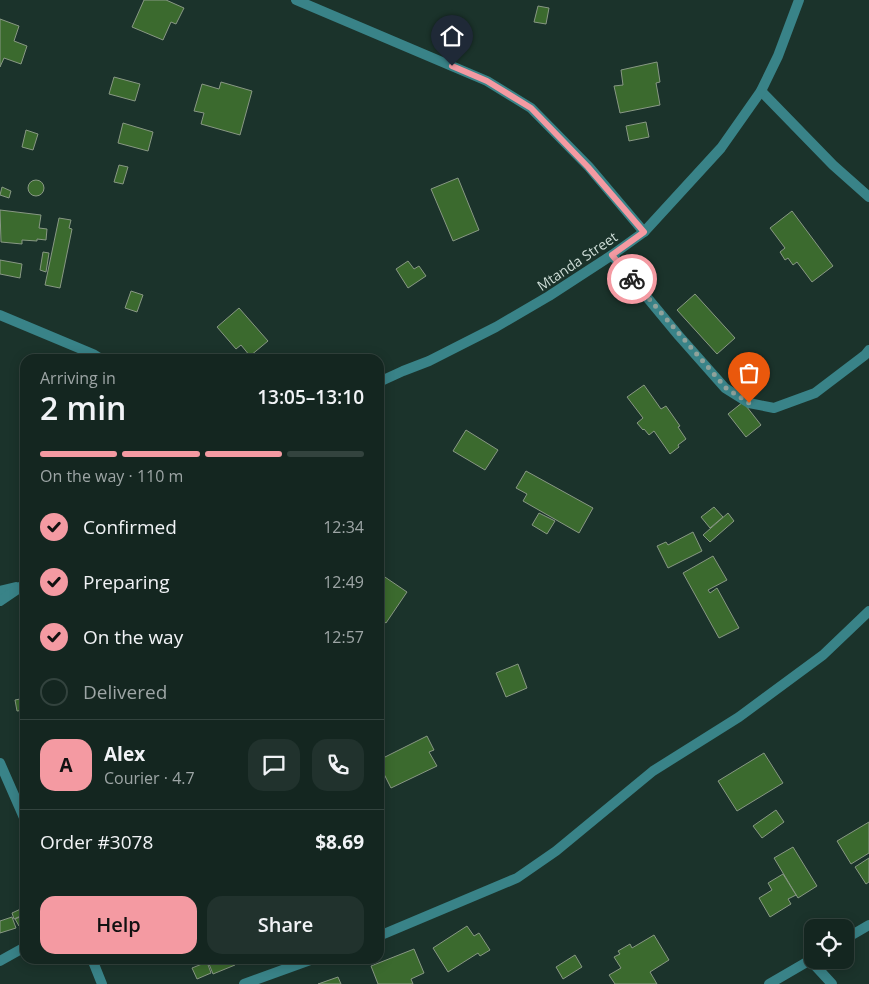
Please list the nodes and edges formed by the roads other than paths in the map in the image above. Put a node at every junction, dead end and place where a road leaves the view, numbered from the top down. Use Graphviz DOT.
graph roads {
  1 [pos="296,0"];
  2 [pos="798,0"];
  3 [pos="761,91"];
  4 [pos="869,198"];
  5 [pos="644,232"];
  6 [pos="612,255"];
  7 [pos="0,315"];
  8 [pos="869,350"];
  9 [pos="89,354"];
  10 [pos="384,380"];
  11 [pos="20,585"];
  12 [pos="20,587"];
  13 [pos="0,591"];
  14 [pos="0,602"];
  15 [pos="869,610"];
  16 [pos="0,763"];
  17 [pos="20,809"];
  18 [pos="869,925"];
  19 [pos="384,934"];
  20 [pos="854,934"];
  21 [pos="20,950"];
  22 [pos="0,961"];
  23 [pos="94,964"];
  24 [pos="299,964"];
  25 [pos="804,964"];
  26 [pos="819,969"];
  27 [pos="102,984"];
  28 [pos="244,984"];
  29 [pos="769,984"];
  30 [pos="832,984"];
  1 -- 5 [label="street"];
  2 -- 3 [label="street, Mtanda Street"];
  3 -- 4 [label="street"];
  3 -- 5 [label="street, Mtanda Street"];
  5 -- 6 [label="street, Mtanda Street"];
  6 -- 8 [label="street"];
  6 -- 10 [label="street, Mtanda Street"];
  7 -- 9 [label="street"];
  11 -- 13 [label="street"];
  12 -- 14 [label="street"];
  15 -- 19 [label="street"];
  16 -- 17 [label="street"];
  18 -- 20 [label="street"];
  21 -- 22 [label="street"];
  23 -- 27 [label="street"];
  24 -- 28 [label="street"];
  25 -- 29 [label="street"];
  26 -- 30 [label="street"];
}
